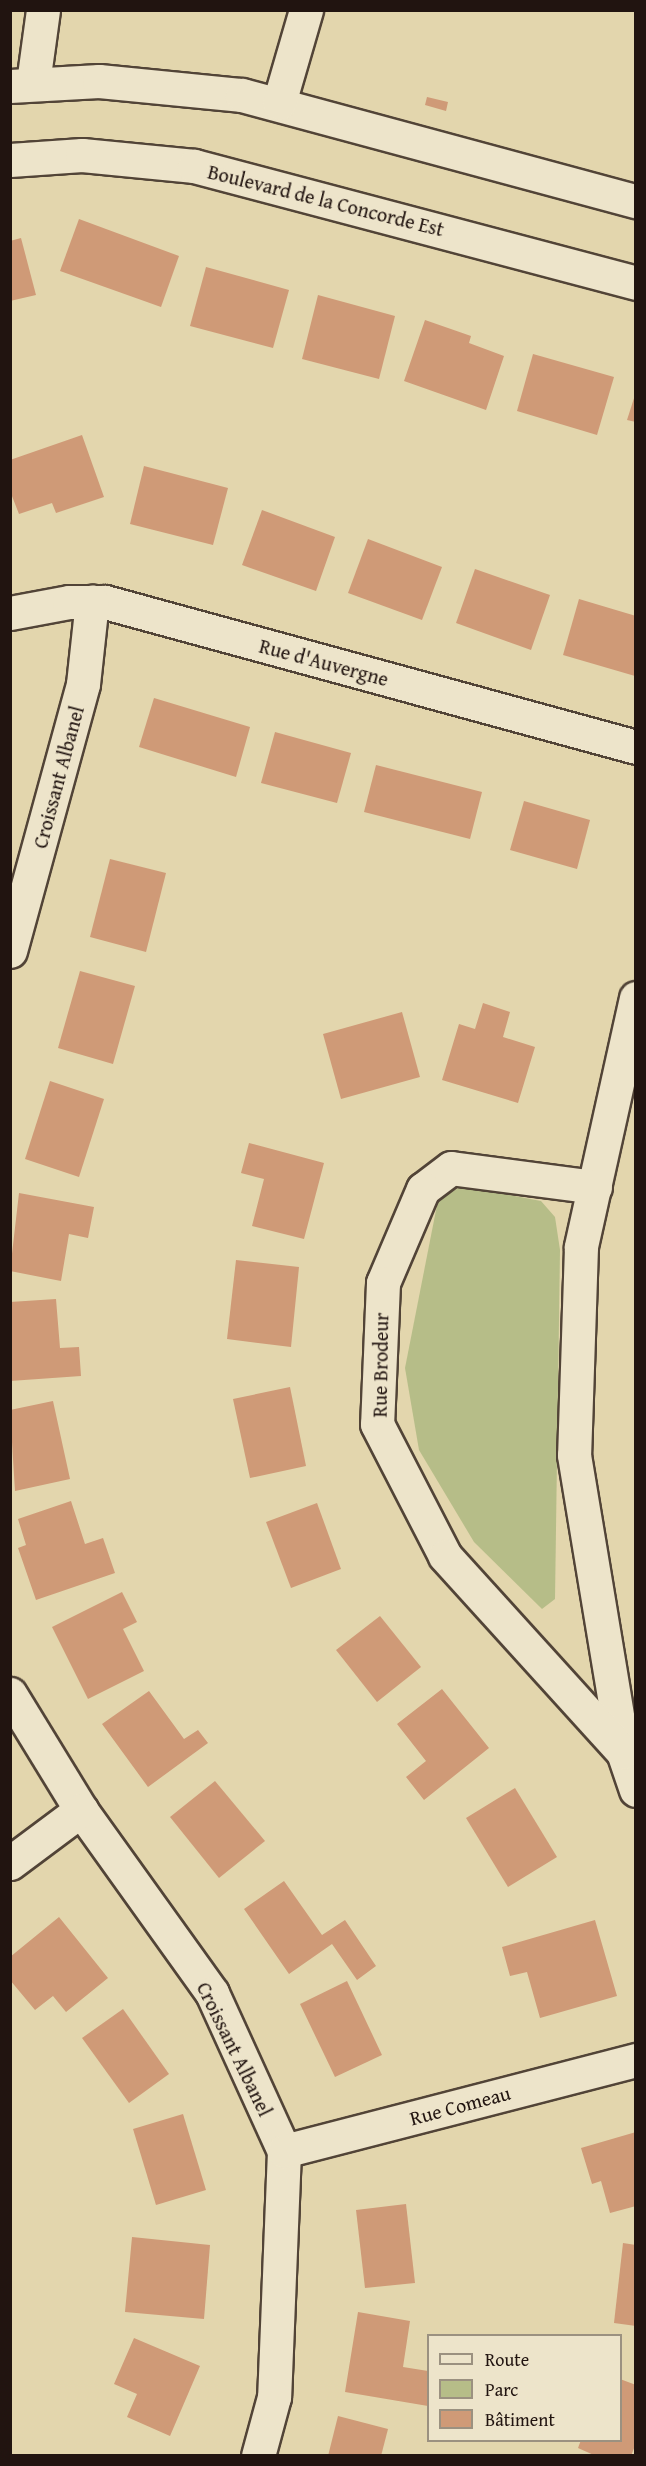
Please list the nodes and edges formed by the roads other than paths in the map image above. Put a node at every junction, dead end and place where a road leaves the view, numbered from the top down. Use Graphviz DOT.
graph roads {
  1 [pos="43,10"];
  2 [pos="306,10"];
  3 [pos="22,85"];
  4 [pos="279,103"];
  5 [pos="10,159"];
  6 [pos="636,201"];
  7 [pos="636,283"];
  8 [pos="92,601"];
  9 [pos="10,614"];
  10 [pos="636,747"];
  11 [pos="10,951"];
  12 [pos="636,998"];
  13 [pos="595,1186"];
  14 [pos="10,1694"];
  15 [pos="623,1752"];
  16 [pos="636,1790"];
  17 [pos="81,1810"];
  18 [pos="10,1863"];
  19 [pos="636,2060"];
  20 [pos="284,2151"];
  21 [pos="258,2456"];
  1 -- 3 [label="street"];
  2 -- 4 [label="street"];
  3 -- 4 [label="street"];
  4 -- 6 [label="street"];
  5 -- 7 [label="street, Boulevard de la Concorde Est"];
  8 -- 9 [label="street, Rue d'Auvergne"];
  8 -- 10 [label="street, Rue d'Auvergne"];
  8 -- 11 [label="street, Croissant Albanel"];
  12 -- 13 [label="street, Rue Brodeur"];
  13 -- 15 [label="street, Rue Brodeur"];
  13 -- 15 [label="street, Rue Brodeur"];
  14 -- 17 [label="street, Croissant Albanel"];
  15 -- 16 [label="street, Rue Brodeur"];
  17 -- 18 [label="street"];
  17 -- 20 [label="street, Croissant Albanel"];
  19 -- 20 [label="street, Rue Comeau"];
  20 -- 21 [label="street, Croissant Albanel"];
}
